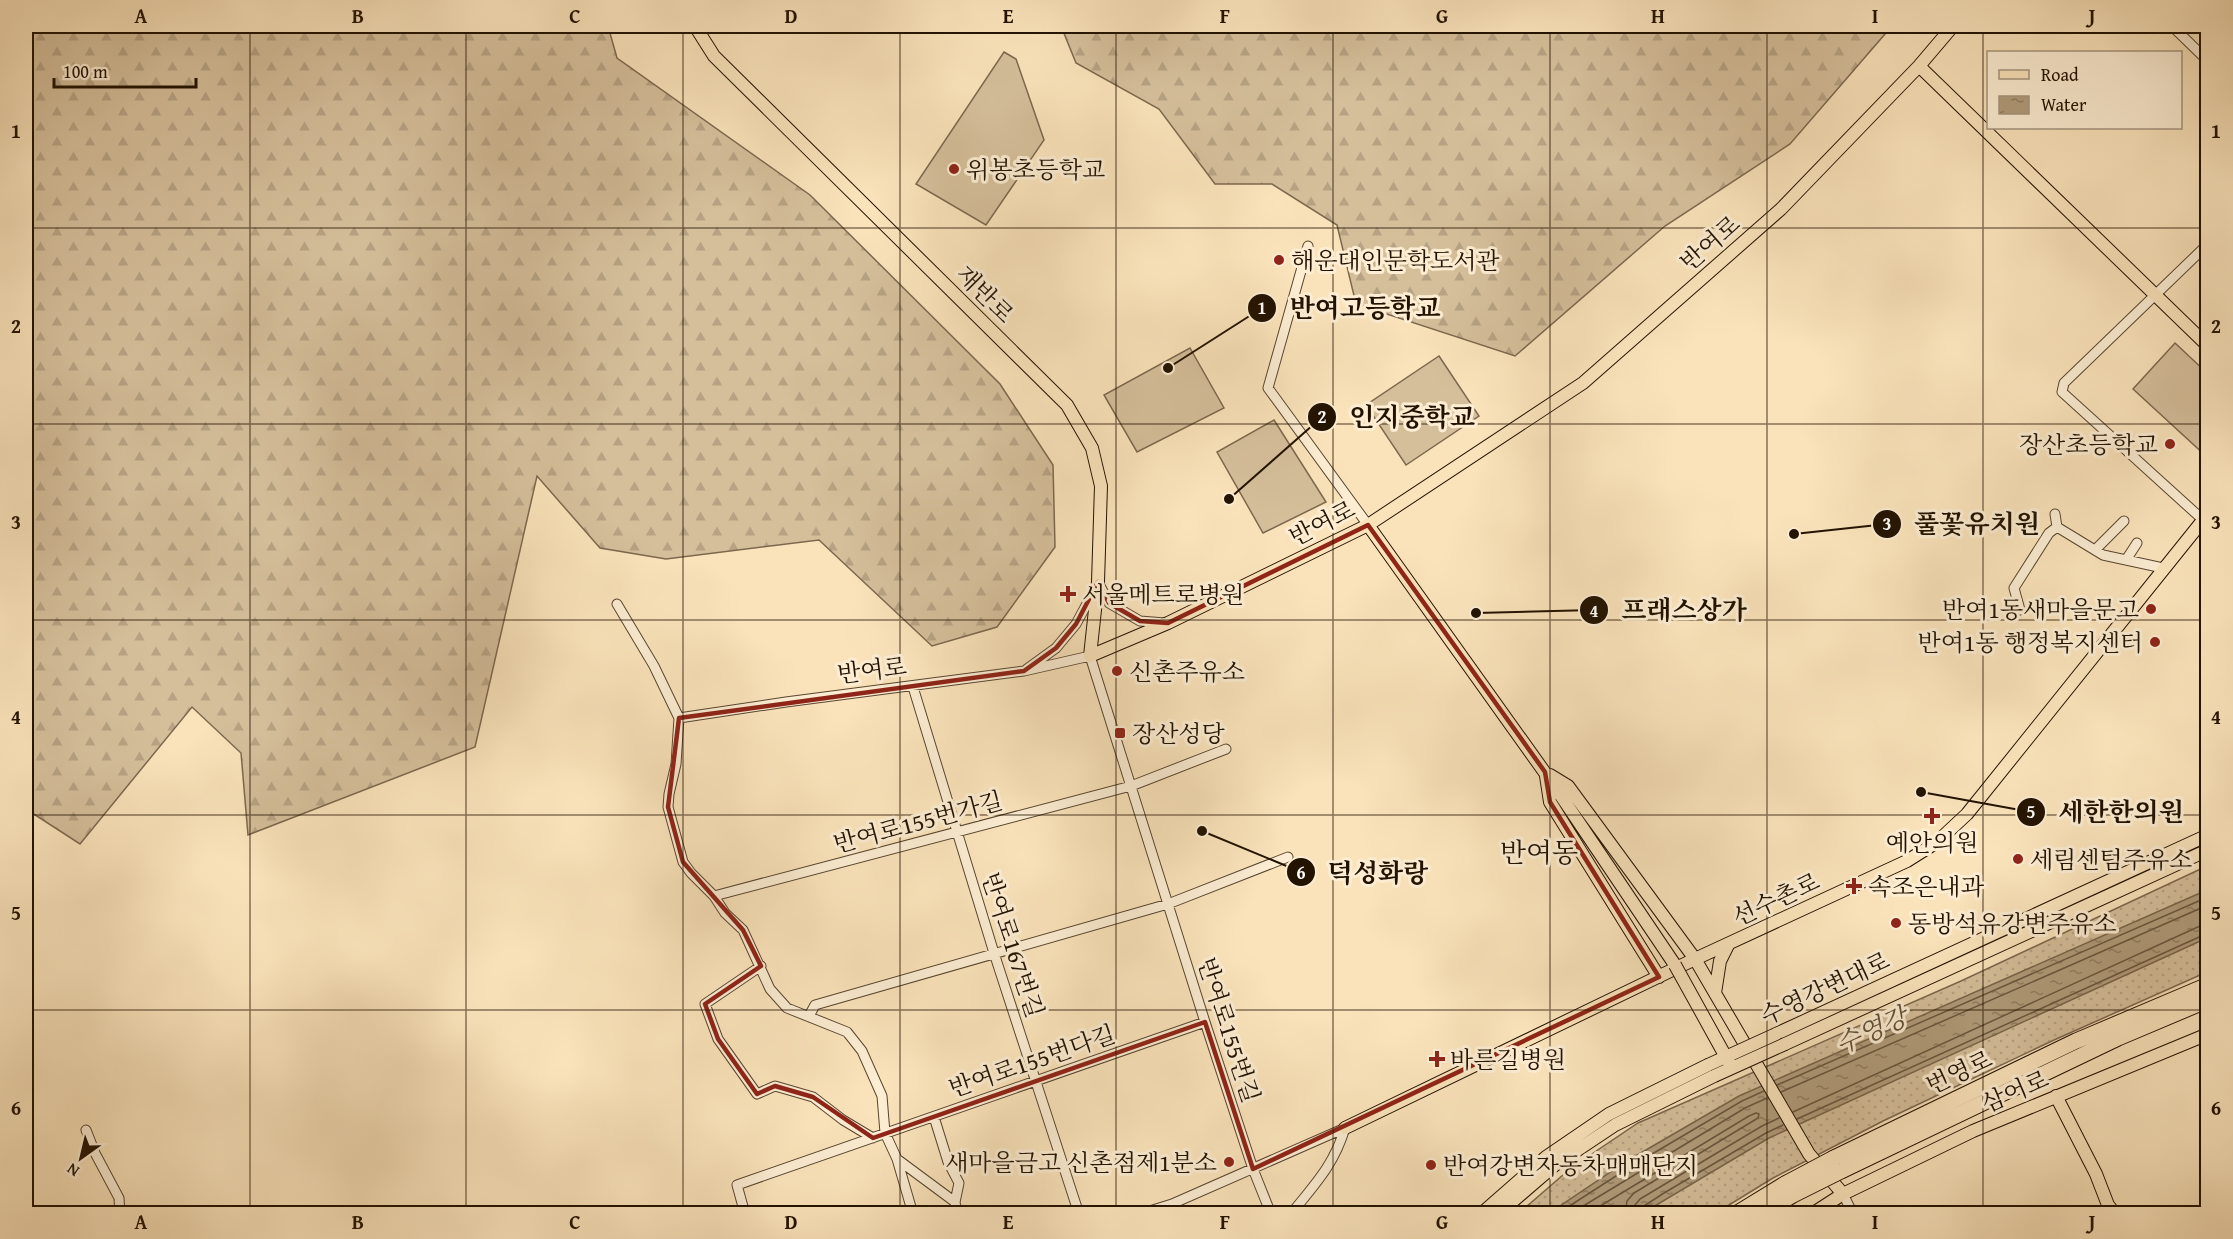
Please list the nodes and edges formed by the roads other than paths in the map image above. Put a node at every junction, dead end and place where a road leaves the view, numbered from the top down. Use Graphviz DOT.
graph roads {
  1 [pos="695,26"];
  2 [pos="1953,26"];
  3 [pos="2172,26"];
  4 [pos="2208,61"];
  5 [pos="1919,66"];
  6 [pos="2208,244"];
  7 [pos="1308,246"];
  8 [pos="2156,295"];
  9 [pos="2208,346"];
  10 [pos="2055,514"];
  11 [pos="2205,516"];
  12 [pos="2124,521"];
  13 [pos="1368,525"];
  14 [pos="2057,528"];
  15 [pos="2137,543"];
  16 [pos="2095,550"];
  17 [pos="2126,560"];
  18 [pos="2163,568"];
  19 [pos="1098,582"];
  20 [pos="617,604"];
  21 [pos="2020,610"];
  22 [pos="1168,623"];
  23 [pos="1090,656"];
  24 [pos="1024,671"];
  25 [pos="913,687"];
  26 [pos="679,718"];
  27 [pos="1226,749"];
  28 [pos="1545,772"];
  29 [pos="1131,786"];
  30 [pos="957,831"];
  31 [pos="2208,835"];
  32 [pos="2208,850"];
  33 [pos="1288,857"];
  34 [pos="714,897"];
  35 [pos="1168,904"];
  36 [pos="1728,945"];
  37 [pos="994,953"];
  38 [pos="1695,959"];
  39 [pos="760,966"];
  40 [pos="1659,977"];
  41 [pos="2208,985"];
  42 [pos="1715,993"];
  43 [pos="2208,1000"];
  44 [pos="809,1016"];
  45 [pos="1205,1022"];
  46 [pos="2208,1034"];
  47 [pos="1729,1062"];
  48 [pos="1711,1071"];
  49 [pos="1036,1080"];
  50 [pos="2056,1096"];
  51 [pos="934,1117"];
  52 [pos="1345,1128"];
  53 [pos="86,1130"];
  54 [pos="885,1133"];
  55 [pos="873,1138"];
  56 [pos="897,1159"];
  57 [pos="1838,1164"];
  58 [pos="1253,1169"];
  59 [pos="1788,1190"];
  60 [pos="1843,1194"];
  61 [pos="955,1202"];
  62 [pos="1172,1204"];
  63 [pos="120,1214"];
  64 [pos="745,1214"];
  65 [pos="913,1214"];
  66 [pos="957,1214"];
  67 [pos="1079,1214"];
  68 [pos="1140,1214"];
  69 [pos="1187,1214"];
  70 [pos="1271,1214"];
  71 [pos="1291,1214"];
  72 [pos="1481,1214"];
  73 [pos="1498,1214"];
  74 [pos="1736,1214"];
  75 [pos="1763,1214"];
  76 [pos="1812,1214"];
  77 [pos="1853,1214"];
  78 [pos="2115,1214"];
  1 -- 19 [label="main road, 재반로"];
  2 -- 5 [label="main road, 반여로"];
  3 -- 4 [label="street"];
  5 -- 8 [label="main road"];
  5 -- 13 [label="main road, 반여로"];
  6 -- 8 [label="street"];
  7 -- 13 [label="street"];
  8 -- 9 [label="main road"];
  8 -- 11 [label="street"];
  10 -- 14 [label="street"];
  11 -- 18 [label="main road, 선수촌로"];
  12 -- 16 [label="street"];
  13 -- 22 [label="main road, 반여로"];
  13 -- 28 [label="main road"];
  14 -- 16 [label="street"];
  14 -- 21 [label="street"];
  15 -- 17 [label="street"];
  16 -- 17 [label="street"];
  17 -- 18 [label="street"];
  18 -- 36 [label="main road, 선수촌로"];
  19 -- 22 [label="street"];
  19 -- 23 [label="main road, 재반로"];
  19 -- 24 [label="street"];
  20 -- 26 [label="street"];
  22 -- 23 [label="main road, 반여로"];
  23 -- 24 [label="street, 반여로"];
  23 -- 29 [label="street, 반여로155번길"];
  24 -- 25 [label="street, 반여로"];
  25 -- 26 [label="street, 반여로"];
  25 -- 30 [label="street, 반여로167번길"];
  26 -- 34 [label="street"];
  27 -- 29 [label="street"];
  28 -- 38 [label="main road"];
  28 -- 40 [label="main road"];
  28 -- 47 [label="main road, bridge"];
  29 -- 30 [label="street, 반여로155번가길"];
  29 -- 35 [label="street, 반여로155번길"];
  30 -- 34 [label="street, 반여로155번가길"];
  30 -- 37 [label="street, 반여로167번길"];
  31 -- 47 [label="main road, 수영강변대로, bridge"];
  32 -- 47 [label="main road, 수영강변대로, bridge"];
  33 -- 35 [label="street"];
  34 -- 39 [label="street"];
  35 -- 37 [label="street"];
  35 -- 45 [label="street, 반여로155번길"];
  36 -- 38 [label="main road, 선수촌로"];
  36 -- 42 [label="main road"];
  37 -- 44 [label="street"];
  37 -- 49 [label="street, 반여로167번길"];
  38 -- 40 [label="main road, 선수촌로"];
  38 -- 42 [label="main road"];
  39 -- 44 [label="street"];
  39 -- 55 [label="street"];
  40 -- 52 [label="main road, 선수촌로"];
  41 -- 57 [label="highway, 번영로"];
  42 -- 60 [label="main road"];
  43 -- 57 [label="highway, 번영로"];
  44 -- 54 [label="street"];
  45 -- 49 [label="street, 반여로155번다길"];
  45 -- 58 [label="street, 반여로155번길"];
  46 -- 50 [label="main road, 삼어로"];
  47 -- 48 [label="main road, 수영강변대로, bridge"];
  48 -- 72 [label="main road, 수영강변대로"];
  48 -- 73 [label="main road, 수영강변대로"];
  49 -- 51 [label="street, 반여로155번다길"];
  49 -- 67 [label="street, 반여로167번길"];
  50 -- 60 [label="main road, 삼어로"];
  50 -- 78 [label="main road"];
  51 -- 54 [label="street, 반여로155번다길"];
  51 -- 61 [label="street"];
  52 -- 58 [label="street, 선수촌로"];
  52 -- 71 [label="street"];
  53 -- 63 [label="street"];
  54 -- 55 [label="street, 반여로155번다길"];
  54 -- 56 [label="street"];
  55 -- 64 [label="street, 반여로155번다길"];
  56 -- 61 [label="street"];
  56 -- 65 [label="street"];
  57 -- 59 [label="highway, 번영로, bridge"];
  58 -- 62 [label="street, 선수촌로"];
  58 -- 70 [label="street, 반여로155번길"];
  59 -- 74 [label="highway, 번영로"];
  59 -- 75 [label="highway, 번영로"];
  60 -- 76 [label="main road, 삼어로"];
  60 -- 77 [label="street"];
  61 -- 66 [label="street"];
  62 -- 68 [label="street, 선수촌로"];
  62 -- 69 [label="street"];
}
